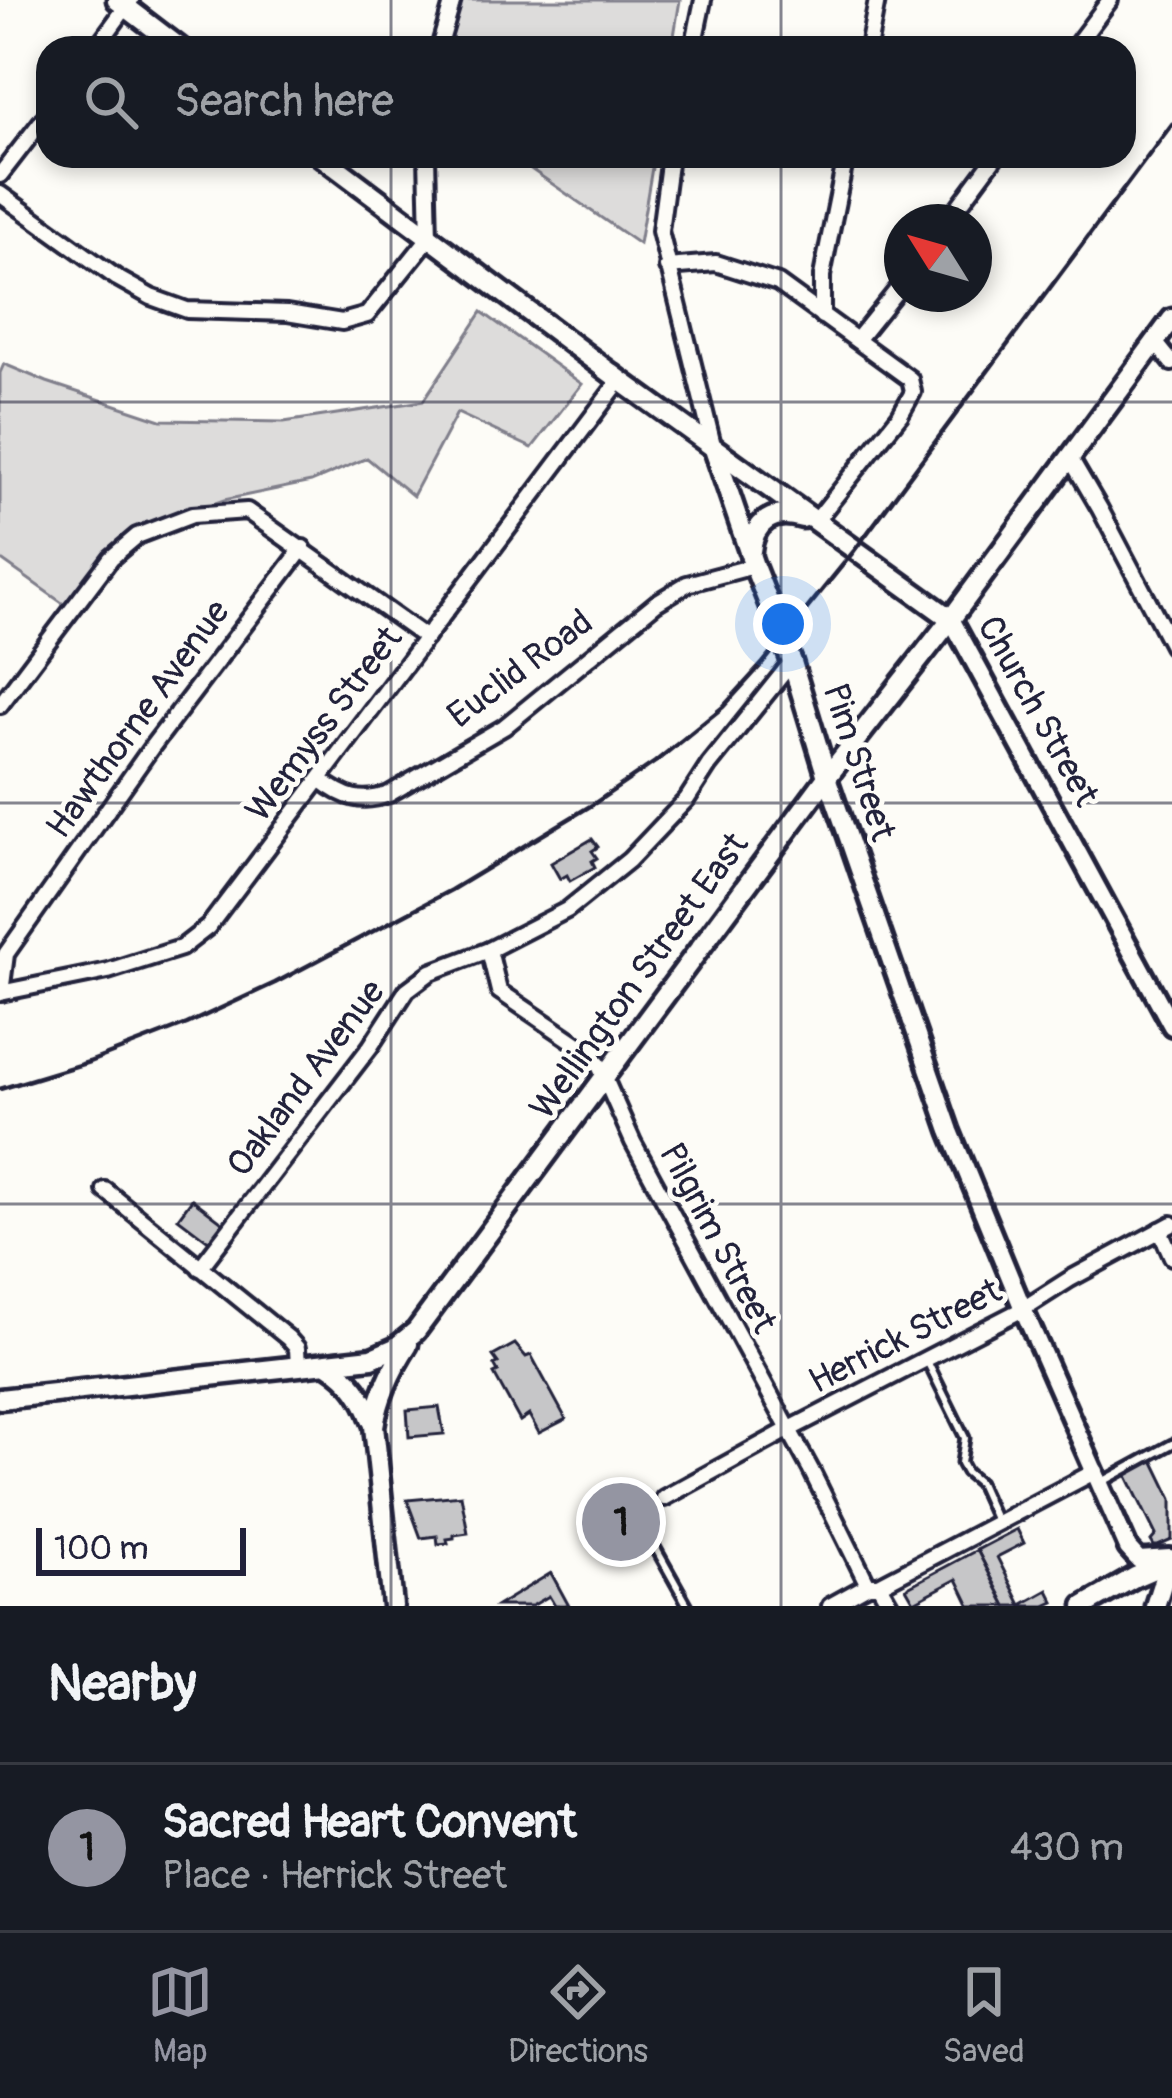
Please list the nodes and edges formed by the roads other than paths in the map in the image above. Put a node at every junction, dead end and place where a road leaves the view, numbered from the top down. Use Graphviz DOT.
graph roads {
  1 [pos="453,0"];
  2 [pos="703,0"];
  3 [pos="878,0"];
  4 [pos="1087,0"];
  5 [pos="125,2"];
  6 [pos="1106,5"];
  7 [pos="104,36"];
  8 [pos="166,36"];
  9 [pos="443,36"];
  10 [pos="696,36"];
  11 [pos="870,36"];
  12 [pos="1083,36"];
  13 [pos="36,128"];
  14 [pos="337,168"];
  15 [pos="427,168"];
  16 [pos="668,168"];
  17 [pos="844,168"];
  18 [pos="987,168"];
  19 [pos="0,175"];
  20 [pos="0,194"];
  21 [pos="960,204"];
  22 [pos="428,238"];
  23 [pos="667,267"];
  24 [pos="884,306"];
  25 [pos="822,316"];
  26 [pos="1172,319"];
  27 [pos="857,340"];
  28 [pos="1155,342"];
  29 [pos="1172,363"];
  30 [pos="620,380"];
  31 [pos="714,449"];
  32 [pos="1069,456"];
  33 [pos="815,523"];
  34 [pos="303,548"];
  35 [pos="753,561"];
  36 [pos="951,619"];
  37 [pos="426,638"];
  38 [pos="1172,646"];
  39 [pos="792,662"];
  40 [pos="0,705"];
  41 [pos="827,777"];
  42 [pos="321,780"];
  43 [pos="488,950"];
  44 [pos="1,993"];
  45 [pos="1172,1026"];
  46 [pos="604,1080"];
  47 [pos="105,1190"];
  48 [pos="1166,1227"];
  49 [pos="1172,1257"];
  50 [pos="200,1268"];
  51 [pos="1023,1309"];
  52 [pos="416,1331"];
  53 [pos="926,1358"];
  54 [pos="329,1365"];
  55 [pos="298,1366"];
  56 [pos="0,1399"];
  57 [pos="374,1426"];
  58 [pos="788,1430"];
  59 [pos="1172,1444"];
  60 [pos="1099,1477"];
  61 [pos="664,1498"];
  62 [pos="997,1522"];
  63 [pos="650,1538"];
  64 [pos="1128,1548"];
  65 [pos="1172,1559"];
  66 [pos="1172,1570"];
  67 [pos="874,1585"];
  68 [pos="394,1604"];
  69 [pos="1095,1604"];
  70 [pos="688,1606"];
  71 [pos="830,1606"];
  72 [pos="891,1606"];
  73 [pos="1155,1606"];
  1 -- 9 [label="street"];
  2 -- 10 [label="street"];
  3 -- 11 [label="street"];
  4 -- 6 [label="street"];
  5 -- 7 [label="street"];
  5 -- 8 [label="main road"];
  6 -- 12 [label="street"];
  13 -- 19 [label="street"];
  14 -- 22 [label="main road"];
  15 -- 22 [label="street"];
  16 -- 23 [label="street"];
  17 -- 25 [label="street"];
  18 -- 21 [label="street"];
  20 -- 22 [label="street"];
  22 -- 30 [label="main road"];
  23 -- 25 [label="street"];
  23 -- 31 [label="street"];
  24 -- 27 [label="street"];
  25 -- 27 [label="street"];
  26 -- 28 [label="main road, Wellington Street East"];
  27 -- 33 [label="street"];
  28 -- 29 [label="street"];
  28 -- 32 [label="main road, Wellington Street East"];
  30 -- 31 [label="main road"];
  30 -- 37 [label="street, Wemyss Street"];
  31 -- 33 [label="main road, Church Street"];
  31 -- 35 [label="main road, Pim Street"];
  32 -- 36 [label="main road, Wellington Street East"];
  32 -- 38 [label="street"];
  33 -- 35 [label="main road"];
  33 -- 36 [label="main road, Church Street"];
  34 -- 37 [label="street"];
  34 -- 40 [label="street"];
  34 -- 44 [label="street, Hawthorne Avenue"];
  35 -- 39 [label="main road, Pim Street"];
  35 -- 42 [label="street, Euclid Road"];
  36 -- 41 [label="main road, Wellington Street East"];
  36 -- 45 [label="street, Church Street"];
  37 -- 42 [label="street, Wemyss Street"];
  39 -- 41 [label="main road, Pim Street"];
  39 -- 43 [label="street, Oakland Avenue"];
  41 -- 46 [label="main road, Wellington Street East"];
  41 -- 51 [label="street, Pim Street"];
  42 -- 44 [label="street, Wemyss Street"];
  43 -- 46 [label="street, Pilgrim Street"];
  43 -- 50 [label="street, Oakland Avenue"];
  46 -- 52 [label="main road, Wellington Street East"];
  46 -- 58 [label="street, Pilgrim Street"];
  47 -- 50 [label="street"];
  48 -- 49 [label="street"];
  48 -- 51 [label="street, Herrick Street"];
  50 -- 55 [label="street"];
  51 -- 53 [label="street, Herrick Street"];
  51 -- 60 [label="street, Pim Street"];
  52 -- 54 [label="main road, Wellington Street East"];
  52 -- 57 [label="main road"];
  53 -- 58 [label="street, Herrick Street"];
  53 -- 62 [label="lane"];
  54 -- 55 [label="main road, Wellington Street East"];
  54 -- 57 [label="main road"];
  55 -- 56 [label="main road, Wellington Street East"];
  57 -- 68 [label="main road"];
  58 -- 61 [label="street, Herrick Street"];
  58 -- 67 [label="street, Pilgrim Street"];
  59 -- 60 [label="lane"];
  60 -- 62 [label="street"];
  60 -- 64 [label="street, Pim Street"];
  62 -- 67 [label="street"];
  63 -- 70 [label="lane"];
  64 -- 65 [label="street"];
  64 -- 69 [label="street"];
  65 -- 69 [label="main road"];
  66 -- 73 [label="main road"];
  67 -- 71 [label="street"];
  67 -- 72 [label="street, Pilgrim Street"];
}
